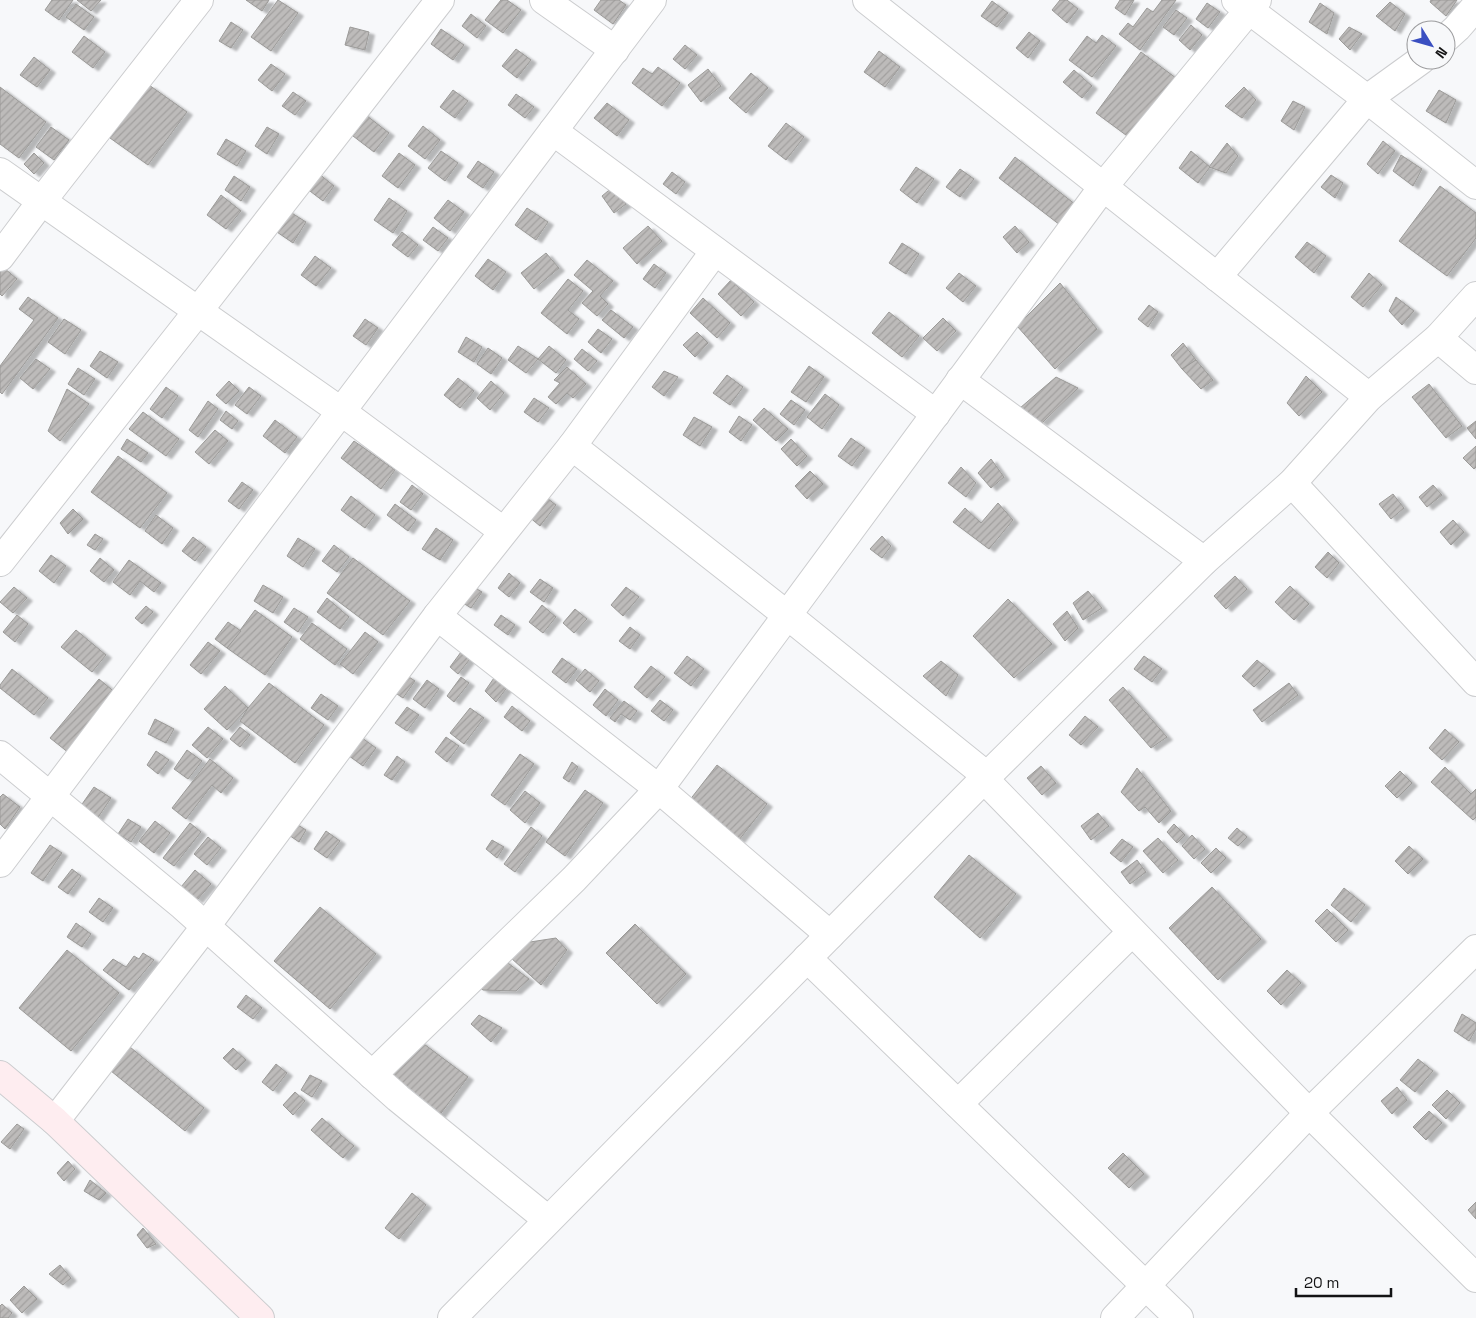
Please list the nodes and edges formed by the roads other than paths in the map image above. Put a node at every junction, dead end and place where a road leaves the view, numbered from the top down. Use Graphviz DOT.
graph roads {
  1 [pos="199,0"];
  2 [pos="440,0"];
  3 [pos="544,0"];
  4 [pos="652,0"];
  5 [pos="867,0"];
  6 [pos="1248,4"];
  7 [pos="1476,6"];
  8 [pos="1456,29"];
  9 [pos="615,50"];
  10 [pos="1407,70"];
  11 [pos="1367,99"];
  12 [pos="553,131"];
  13 [pos="0,172"];
  14 [pos="1476,185"];
  15 [pos="1103,187"];
  16 [pos="41,202"];
  17 [pos="715,250"];
  18 [pos="0,257"];
  19 [pos="1217,277"];
  20 [pos="1476,296"];
  21 [pos="198,311"];
  22 [pos="1438,338"];
  23 [pos="1476,370"];
  24 [pos="960,380"];
  25 [pos="1368,397"];
  26 [pos="342,412"];
  27 [pos="936,414"];
  28 [pos="572,446"];
  29 [pos="1292,483"];
  30 [pos="504,531"];
  31 [pos="1204,560"];
  32 [pos="0,562"];
  33 [pos="788,615"];
  34 [pos="437,616"];
  35 [pos="1476,680"];
  36 [pos="0,755"];
  37 [pos="986,778"];
  38 [pos="659,790"];
  39 [pos="50,797"];
  40 [pos="0,863"];
  41 [pos="206,926"];
  42 [pos="1132,932"];
  43 [pos="830,935"];
  44 [pos="1474,954"];
  45 [pos="807,958"];
  46 [pos="0,1075"];
  47 [pos="372,1075"];
  48 [pos="958,1104"];
  49 [pos="1309,1113"];
  50 [pos="55,1121"];
  51 [pos="548,1220"];
  52 [pos="1476,1278"];
  53 [pos="1146,1285"];
  54 [pos="260,1318"];
  55 [pos="452,1318"];
  56 [pos="1115,1318"];
  57 [pos="1179,1318"];
  1 -- 16 [label="street"];
  2 -- 21 [label="street"];
  3 -- 9 [label="street"];
  4 -- 9 [label="street"];
  5 -- 15 [label="street"];
  6 -- 11 [label="street"];
  6 -- 15 [label="street"];
  7 -- 8 [label="street"];
  9 -- 12 [label="street"];
  10 -- 11 [label="street"];
  11 -- 14 [label="street"];
  11 -- 19 [label="street"];
  12 -- 17 [label="street"];
  12 -- 26 [label="street"];
  13 -- 16 [label="street"];
  15 -- 19 [label="street"];
  15 -- 24 [label="street"];
  16 -- 18 [label="street"];
  16 -- 21 [label="street"];
  17 -- 27 [label="street"];
  17 -- 28 [label="street"];
  19 -- 25 [label="street"];
  20 -- 22 [label="street"];
  21 -- 26 [label="street"];
  21 -- 32 [label="street"];
  22 -- 23 [label="street"];
  22 -- 25 [label="street"];
  24 -- 27 [label="street"];
  24 -- 31 [label="street"];
  25 -- 29 [label="street"];
  26 -- 30 [label="street"];
  26 -- 39 [label="street"];
  27 -- 33 [label="street"];
  28 -- 30 [label="street"];
  28 -- 33 [label="street"];
  29 -- 31 [label="street"];
  29 -- 35 [label="street"];
  30 -- 34 [label="street"];
  31 -- 37 [label="street"];
  33 -- 37 [label="street"];
  33 -- 38 [label="street"];
  34 -- 38 [label="street"];
  34 -- 41 [label="street"];
  36 -- 39 [label="street"];
  37 -- 42 [label="street"];
  37 -- 43 [label="street"];
  38 -- 43 [label="street"];
  38 -- 47 [label="street"];
  39 -- 40 [label="street"];
  39 -- 41 [label="street"];
  41 -- 47 [label="street"];
  41 -- 50 [label="street"];
  42 -- 48 [label="street"];
  42 -- 49 [label="street"];
  43 -- 45 [label="street"];
  44 -- 49 [label="street"];
  45 -- 48 [label="street"];
  45 -- 51 [label="street"];
  46 -- 50 [label="street"];
  47 -- 51 [label="street"];
  48 -- 53 [label="street"];
  49 -- 52 [label="street"];
  49 -- 53 [label="street"];
  50 -- 54 [label="street"];
  51 -- 55 [label="street"];
  53 -- 56 [label="street"];
  53 -- 57 [label="street"];
}
